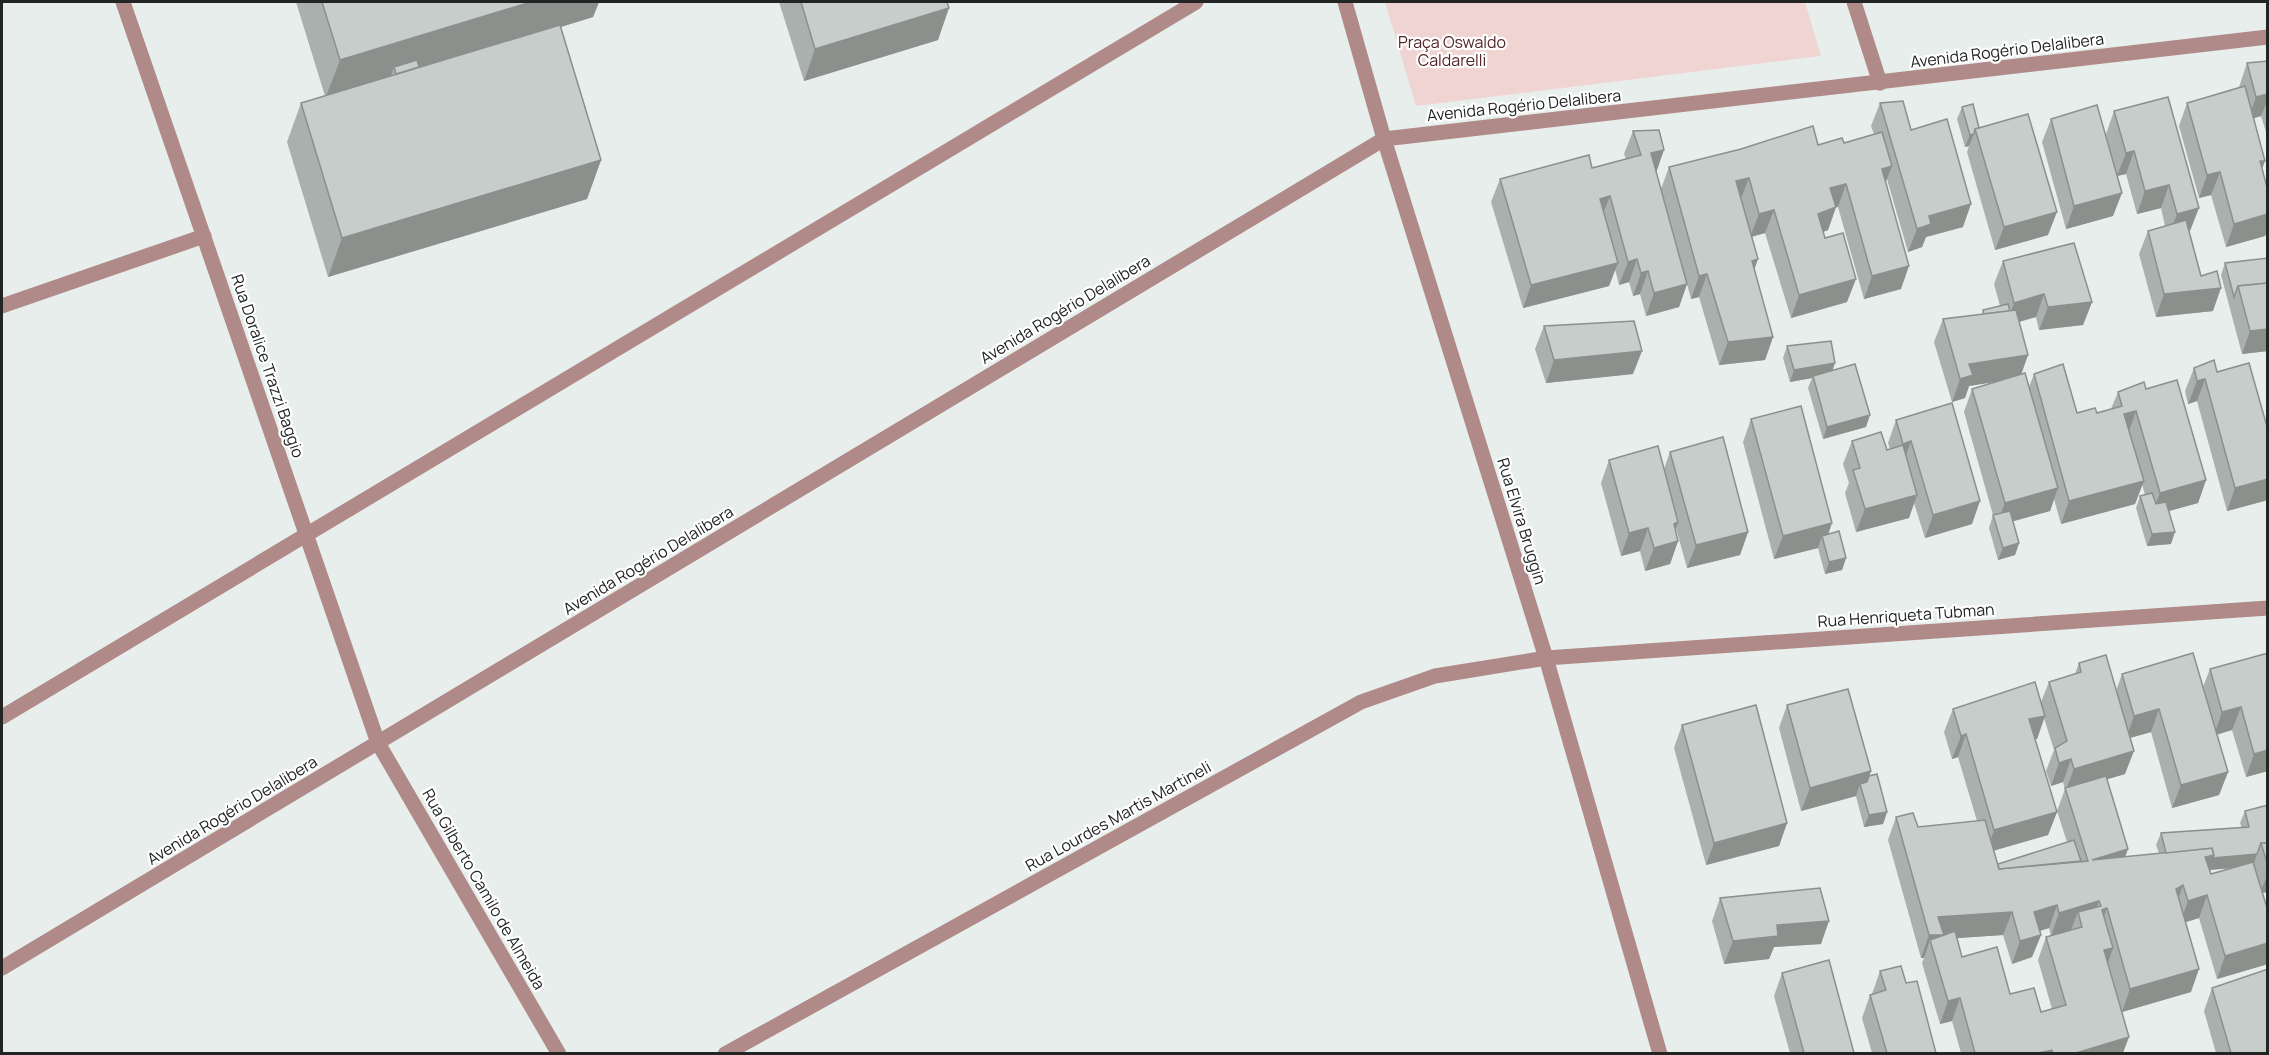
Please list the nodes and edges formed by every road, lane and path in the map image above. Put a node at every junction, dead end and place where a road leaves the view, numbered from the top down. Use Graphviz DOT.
graph roads {
  1 [pos="123,2"];
  2 [pos="1196,2"];
  3 [pos="1345,2"];
  4 [pos="1854,2"];
  5 [pos="2268,37"];
  6 [pos="1880,83"];
  7 [pos="1383,139"];
  8 [pos="204,236"];
  9 [pos="2,306"];
  10 [pos="306,533"];
  11 [pos="2268,608"];
  12 [pos="1546,658"];
  13 [pos="2,717"];
  14 [pos="378,743"];
  15 [pos="2,968"];
  16 [pos="559,1053"];
  17 [pos="726,1053"];
  18 [pos="1660,1053"];
  1 -- 8 [label="street, Rua Doralice Trazzi Baggio"];
  2 -- 10 [label="street"];
  3 -- 7 [label="street, Rua Elvira Bruggin"];
  4 -- 6 [label="street"];
  5 -- 6 [label="street, Avenida Rogério Delalibera"];
  6 -- 7 [label="street, Avenida Rogério Delalibera"];
  7 -- 12 [label="street, Rua Elvira Bruggin"];
  7 -- 14 [label="street, Avenida Rogério Delalibera"];
  8 -- 9 [label="street"];
  8 -- 10 [label="street, Rua Doralice Trazzi Baggio"];
  10 -- 13 [label="street"];
  10 -- 14 [label="street, Rua Doralice Trazzi Baggio"];
  11 -- 12 [label="street, Rua Henriqueta Tubman"];
  12 -- 17 [label="street, Rua Lourdes Martis Martineli"];
  12 -- 18 [label="street, Rua Elvira Bruggin"];
  14 -- 15 [label="street, Avenida Rogério Delalibera"];
  14 -- 16 [label="street, Rua Gilberto Camilo de Almeida"];
}
